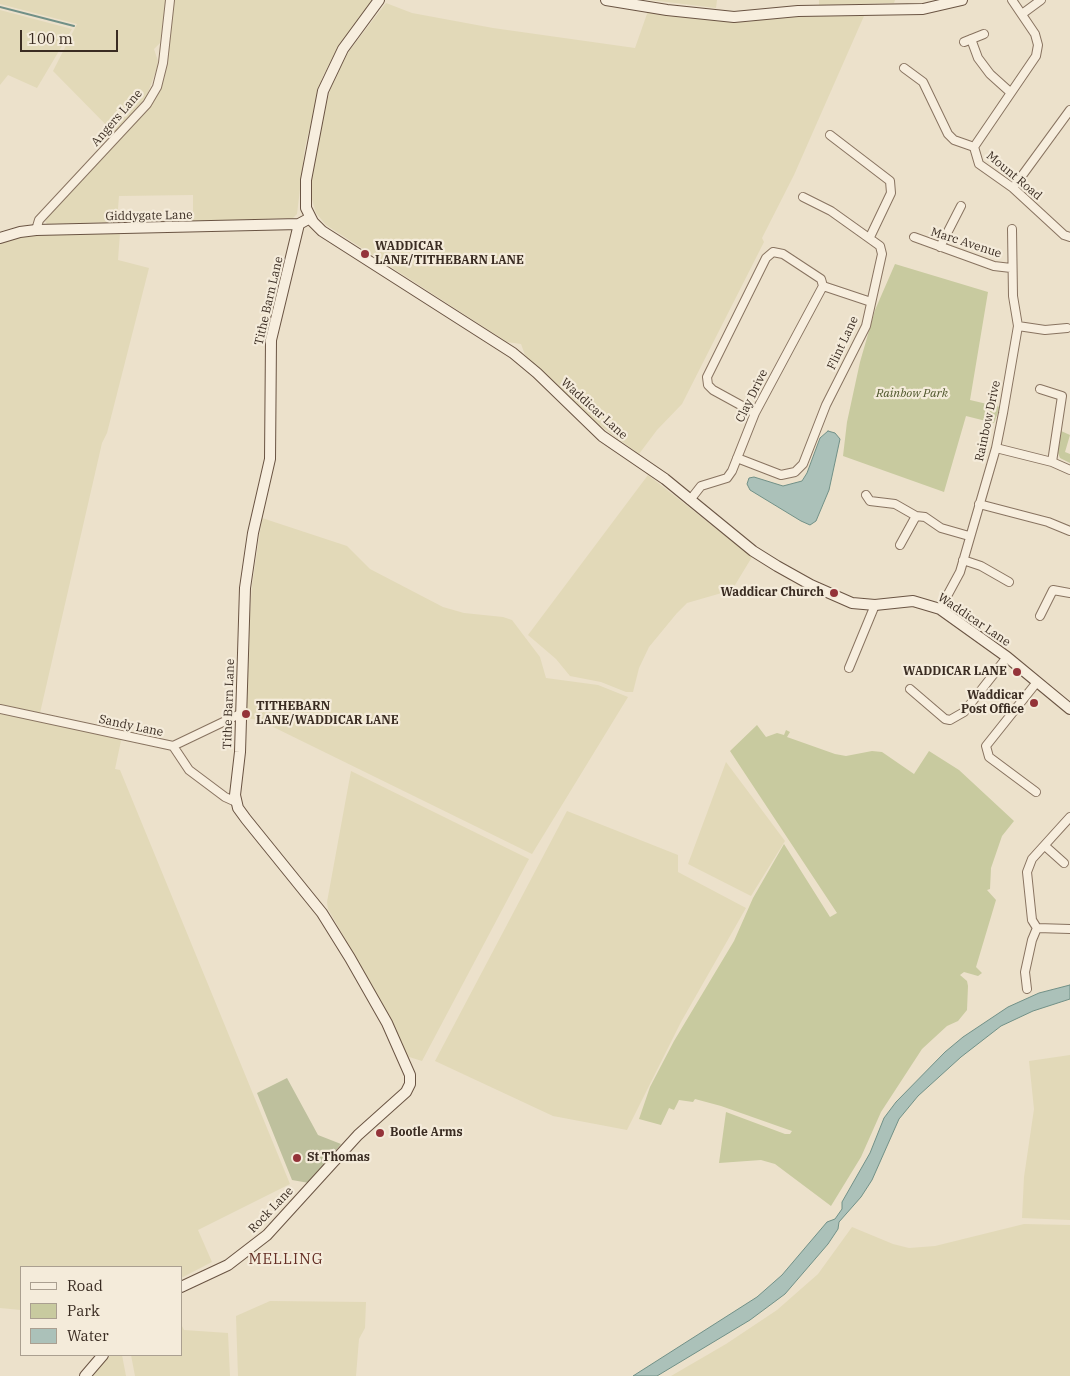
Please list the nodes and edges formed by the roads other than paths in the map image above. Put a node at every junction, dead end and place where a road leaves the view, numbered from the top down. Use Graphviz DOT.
graph roads {
  1 [pos="170,0"];
  2 [pos="379,0"];
  3 [pos="606,0"];
  4 [pos="962,0"];
  5 [pos="1012,0"];
  6 [pos="1041,0"];
  7 [pos="1022,14"];
  8 [pos="984,34"];
  9 [pos="904,68"];
  10 [pos="1010,92"];
  11 [pos="1070,110"];
  12 [pos="830,135"];
  13 [pos="974,147"];
  14 [pos="1013,188"];
  15 [pos="803,197"];
  16 [pos="961,206"];
  17 [pos="310,218"];
  18 [pos="299,224"];
  19 [pos="1012,229"];
  20 [pos="36,230"];
  21 [pos="870,237"];
  22 [pos="914,237"];
  23 [pos="0,238"];
  24 [pos="1070,238"];
  25 [pos="940,247"];
  26 [pos="1011,268"];
  27 [pos="823,286"];
  28 [pos="872,302"];
  29 [pos="1018,326"];
  30 [pos="1067,328"];
  31 [pos="1040,389"];
  32 [pos="755,413"];
  33 [pos="996,448"];
  34 [pos="737,458"];
  35 [pos="1052,462"];
  36 [pos="1070,470"];
  37 [pos="866,495"];
  38 [pos="690,500"];
  39 [pos="979,504"];
  40 [pos="916,516"];
  41 [pos="1070,531"];
  42 [pos="970,536"];
  43 [pos="900,545"];
  44 [pos="963,560"];
  45 [pos="1009,582"];
  46 [pos="1070,593"];
  47 [pos="875,605"];
  48 [pos="940,609"];
  49 [pos="1040,616"];
  50 [pos="1007,657"];
  51 [pos="849,668"];
  52 [pos="1037,682"];
  53 [pos="910,689"];
  54 [pos="1070,709"];
  55 [pos="0,710"];
  56 [pos="242,713"];
  57 [pos="173,746"];
  58 [pos="1036,792"];
  59 [pos="236,802"];
  60 [pos="1070,816"];
  61 [pos="1045,846"];
  62 [pos="1025,853"];
  63 [pos="1032,859"];
  64 [pos="1064,862"];
  65 [pos="1037,928"];
  66 [pos="1070,929"];
  67 [pos="1027,989"];
  68 [pos="182,1287"];
  69 [pos="102,1356"];
  70 [pos="85,1376"];
  1 -- 20 [label="street, Angers Lane"];
  2 -- 17 [label="street"];
  3 -- 4 [label="street"];
  5 -- 7 [label="street"];
  6 -- 7 [label="street"];
  7 -- 10 [label="street"];
  8 -- 10 [label="street"];
  9 -- 13 [label="street"];
  10 -- 13 [label="street"];
  11 -- 14 [label="street"];
  12 -- 21 [label="street"];
  13 -- 14 [label="street, Mount Road"];
  14 -- 24 [label="street, Mount Road"];
  15 -- 21 [label="street, Flint Lane"];
  16 -- 25 [label="street"];
  17 -- 18 [label="street"];
  17 -- 38 [label="street, Waddicar Lane"];
  18 -- 20 [label="street, Giddygate Lane"];
  18 -- 56 [label="street, Tithe Barn Lane"];
  19 -- 26 [label="street, Rainbow Drive"];
  20 -- 23 [label="street, Giddygate Lane"];
  21 -- 28 [label="street, Flint Lane"];
  22 -- 25 [label="street, Marc Avenue"];
  25 -- 26 [label="street, Marc Avenue"];
  26 -- 29 [label="street, Rainbow Drive"];
  27 -- 28 [label="street"];
  27 -- 32 [label="street, Clay Drive"];
  27 -- 32 [label="street"];
  28 -- 34 [label="street, Flint Lane"];
  29 -- 30 [label="street"];
  29 -- 33 [label="street, Rainbow Drive"];
  31 -- 35 [label="street"];
  32 -- 34 [label="street, Clay Drive"];
  33 -- 35 [label="street"];
  33 -- 39 [label="street, Rainbow Drive"];
  34 -- 38 [label="street, Clay Drive"];
  35 -- 36 [label="street"];
  37 -- 40 [label="street"];
  38 -- 47 [label="street, Waddicar Lane"];
  39 -- 41 [label="street"];
  39 -- 42 [label="street, Rainbow Drive"];
  40 -- 42 [label="street"];
  40 -- 43 [label="street"];
  42 -- 44 [label="street, Rainbow Drive"];
  44 -- 45 [label="street"];
  44 -- 48 [label="street, Rainbow Drive"];
  46 -- 49 [label="street"];
  47 -- 48 [label="street, Waddicar Lane"];
  47 -- 51 [label="street"];
  48 -- 50 [label="street, Waddicar Lane"];
  50 -- 52 [label="street, Waddicar Lane"];
  50 -- 53 [label="street"];
  52 -- 54 [label="street, Waddicar Lane"];
  52 -- 58 [label="street"];
  55 -- 57 [label="street, Sandy Lane"];
  56 -- 57 [label="street"];
  56 -- 59 [label="street, Tithe Barn Lane"];
  57 -- 59 [label="street, Sandy Lane"];
  59 -- 68 [label="street, Rock Lane"];
  60 -- 61 [label="street"];
  61 -- 63 [label="street"];
  61 -- 64 [label="street"];
  62 -- 63 [label="street"];
  63 -- 65 [label="street"];
  65 -- 66 [label="street"];
  65 -- 67 [label="street"];
  69 -- 70 [label="street"];
}
